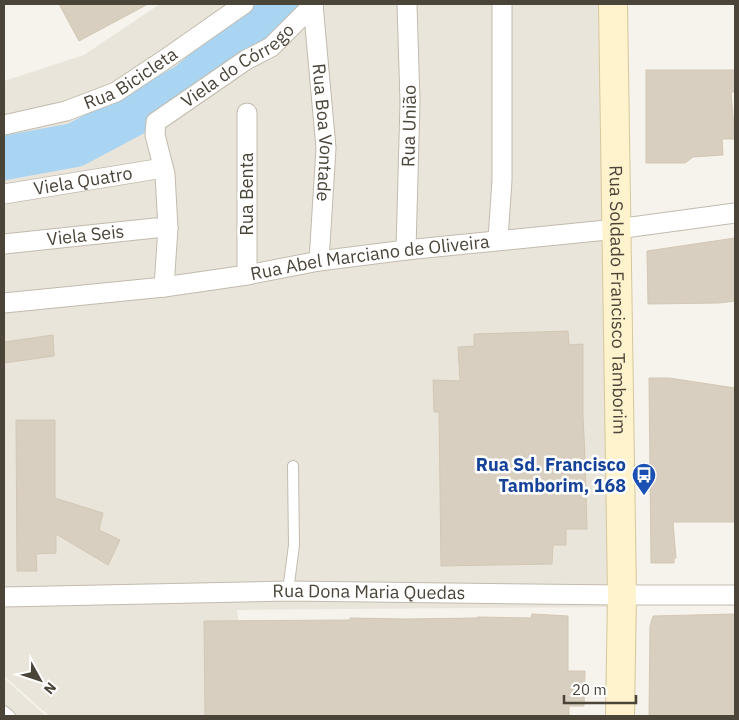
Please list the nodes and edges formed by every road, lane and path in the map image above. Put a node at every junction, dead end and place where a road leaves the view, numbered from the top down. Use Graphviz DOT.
graph roads {
  1 [pos="244,4"];
  2 [pos="314,4"];
  3 [pos="406,4"];
  4 [pos="502,4"];
  5 [pos="614,4"];
  6 [pos="247,113"];
  7 [pos="4,125"];
  8 [pos="163,168"];
  9 [pos="4,194"];
  10 [pos="735,213"];
  11 [pos="168,228"];
  12 [pos="617,229"];
  13 [pos="498,240"];
  14 [pos="4,244"];
  15 [pos="406,250"];
  16 [pos="319,261"];
  17 [pos="247,275"];
  18 [pos="164,287"];
  19 [pos="4,303"];
  20 [pos="293,466"];
  21 [pos="288,591"];
  22 [pos="735,594"];
  23 [pos="622,595"];
  24 [pos="4,597"];
  25 [pos="4,711"];
  26 [pos="10,716"];
  27 [pos="620,716"];
  1 -- 7 [label="street, Rua Bicicleta"];
  2 -- 8 [label="street, Viela do Córrego"];
  2 -- 16 [label="street, Rua Boa Vontade"];
  3 -- 15 [label="street, Rua União"];
  4 -- 13 [label="street"];
  5 -- 12 [label="street, Rua Soldado Francisco Tamborim"];
  6 -- 17 [label="street, Rua Benta"];
  8 -- 9 [label="street, Viela Quatro"];
  8 -- 11 [label="street"];
  10 -- 12 [label="street, Rua Abel Marciano de Oliveira"];
  11 -- 14 [label="street, Viela Seis"];
  11 -- 18 [label="street"];
  12 -- 13 [label="street, Rua Abel Marciano de Oliveira"];
  12 -- 23 [label="street, Rua Soldado Francisco Tamborim"];
  13 -- 15 [label="street, Rua Abel Marciano de Oliveira"];
  15 -- 16 [label="street, Rua Abel Marciano de Oliveira"];
  16 -- 17 [label="street, Rua Abel Marciano de Oliveira"];
  17 -- 18 [label="street, Rua Abel Marciano de Oliveira"];
  18 -- 19 [label="street, Rua Abel Marciano de Oliveira"];
  20 -- 21 [label="lane"];
  21 -- 23 [label="street, Rua Dona Maria Quedas"];
  21 -- 24 [label="street, Rua Dona Maria Quedas"];
  22 -- 23 [label="street, Rua Dona Maria Quedas"];
  23 -- 27 [label="street, Rua Soldado Francisco Tamborim"];
  25 -- 26 [label="lane"];
}
